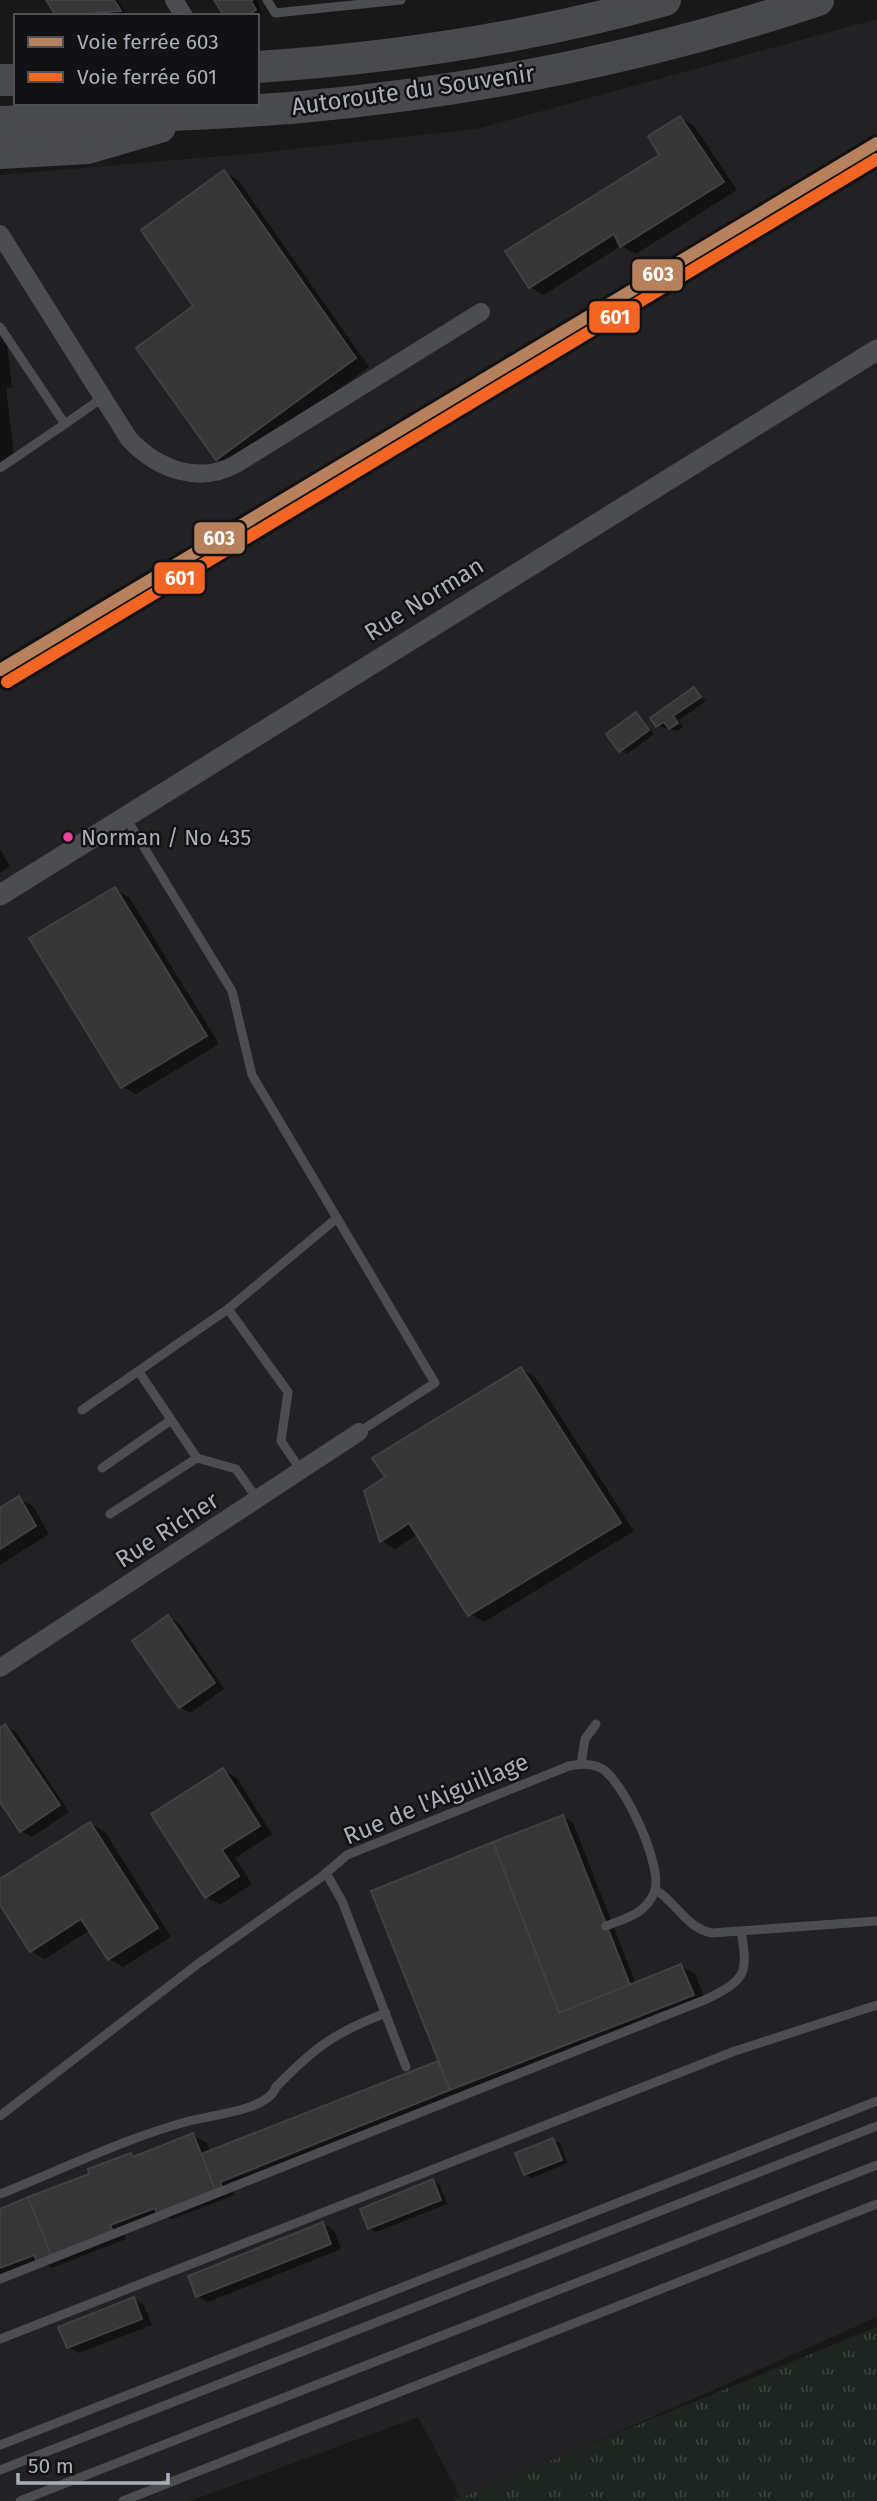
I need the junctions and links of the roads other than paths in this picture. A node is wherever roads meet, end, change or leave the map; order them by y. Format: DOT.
graph roads {
  1 [pos="267,0"];
  2 [pos="401,0"];
  3 [pos="665,0"];
  4 [pos="818,0"];
  5 [pos="259,67"];
  6 [pos="212,113"];
  7 [pos="0,122"];
  8 [pos="0,153"];
  9 [pos="0,234"];
  10 [pos="481,312"];
  11 [pos="0,327"];
  12 [pos="877,350"];
  13 [pos="102,398"];
  14 [pos="65,424"];
  15 [pos="0,468"];
  16 [pos="125,817"];
  17 [pos="0,895"];
  18 [pos="337,1219"];
  19 [pos="228,1309"];
  20 [pos="139,1372"];
  21 [pos="82,1410"];
  22 [pos="171,1420"];
  23 [pos="359,1432"];
  24 [pos="197,1458"];
  25 [pos="102,1468"];
  26 [pos="302,1472"];
  27 [pos="258,1500"];
  28 [pos="110,1514"];
  29 [pos="0,1668"];
  30 [pos="596,1724"];
  31 [pos="582,1764"];
  32 [pos="326,1873"];
  33 [pos="656,1890"];
  34 [pos="877,1920"];
  35 [pos="606,1926"];
  36 [pos="741,1931"];
  37 [pos="877,2005"];
  38 [pos="386,2013"];
  39 [pos="406,2067"];
  40 [pos="877,2101"];
  41 [pos="0,2116"];
  42 [pos="877,2126"];
  43 [pos="877,2165"];
  44 [pos="0,2194"];
  45 [pos="877,2204"];
  46 [pos="0,2279"];
  47 [pos="0,2339"];
  48 [pos="0,2445"];
  49 [pos="0,2470"];
  50 [pos="20,2501"];
  51 [pos="123,2501"];
  1 -- 2 [label="lane"];
  3 -- 5 [label="highway, Autoroute du Souvenir"];
  4 -- 6 [label="highway, Autoroute du Souvenir"];
  6 -- 7 [label="highway, Autoroute du Souvenir"];
  6 -- 8 [label="highway"];
  9 -- 13 [label="street"];
  10 -- 13 [label="street"];
  11 -- 14 [label="lane"];
  12 -- 16 [label="street, Rue Norman"];
  13 -- 14 [label="lane"];
  14 -- 15 [label="lane"];
  16 -- 17 [label="street, Rue Norman"];
  16 -- 18 [label="lane"];
  18 -- 19 [label="lane"];
  18 -- 23 [label="lane"];
  19 -- 20 [label="lane"];
  19 -- 26 [label="lane"];
  20 -- 21 [label="lane"];
  20 -- 22 [label="lane"];
  22 -- 24 [label="lane"];
  22 -- 25 [label="lane"];
  23 -- 26 [label="street, Rue Richer"];
  24 -- 27 [label="lane"];
  24 -- 28 [label="lane"];
  26 -- 27 [label="street, Rue Richer"];
  27 -- 29 [label="street, Rue Richer"];
  30 -- 31 [label="lane"];
  31 -- 32 [label="lane, Rue de l'Aiguillage"];
  31 -- 33 [label="lane"];
  32 -- 38 [label="lane"];
  32 -- 41 [label="lane, Rue de l'Aiguillage"];
  33 -- 35 [label="lane"];
  33 -- 36 [label="lane"];
  34 -- 36 [label="lane"];
  36 -- 46 [label="lane"];
  37 -- 47 [label="lane"];
  38 -- 39 [label="lane"];
  38 -- 44 [label="lane"];
  40 -- 48 [label="lane"];
  42 -- 49 [label="lane"];
  43 -- 50 [label="lane"];
  45 -- 51 [label="lane"];
}
